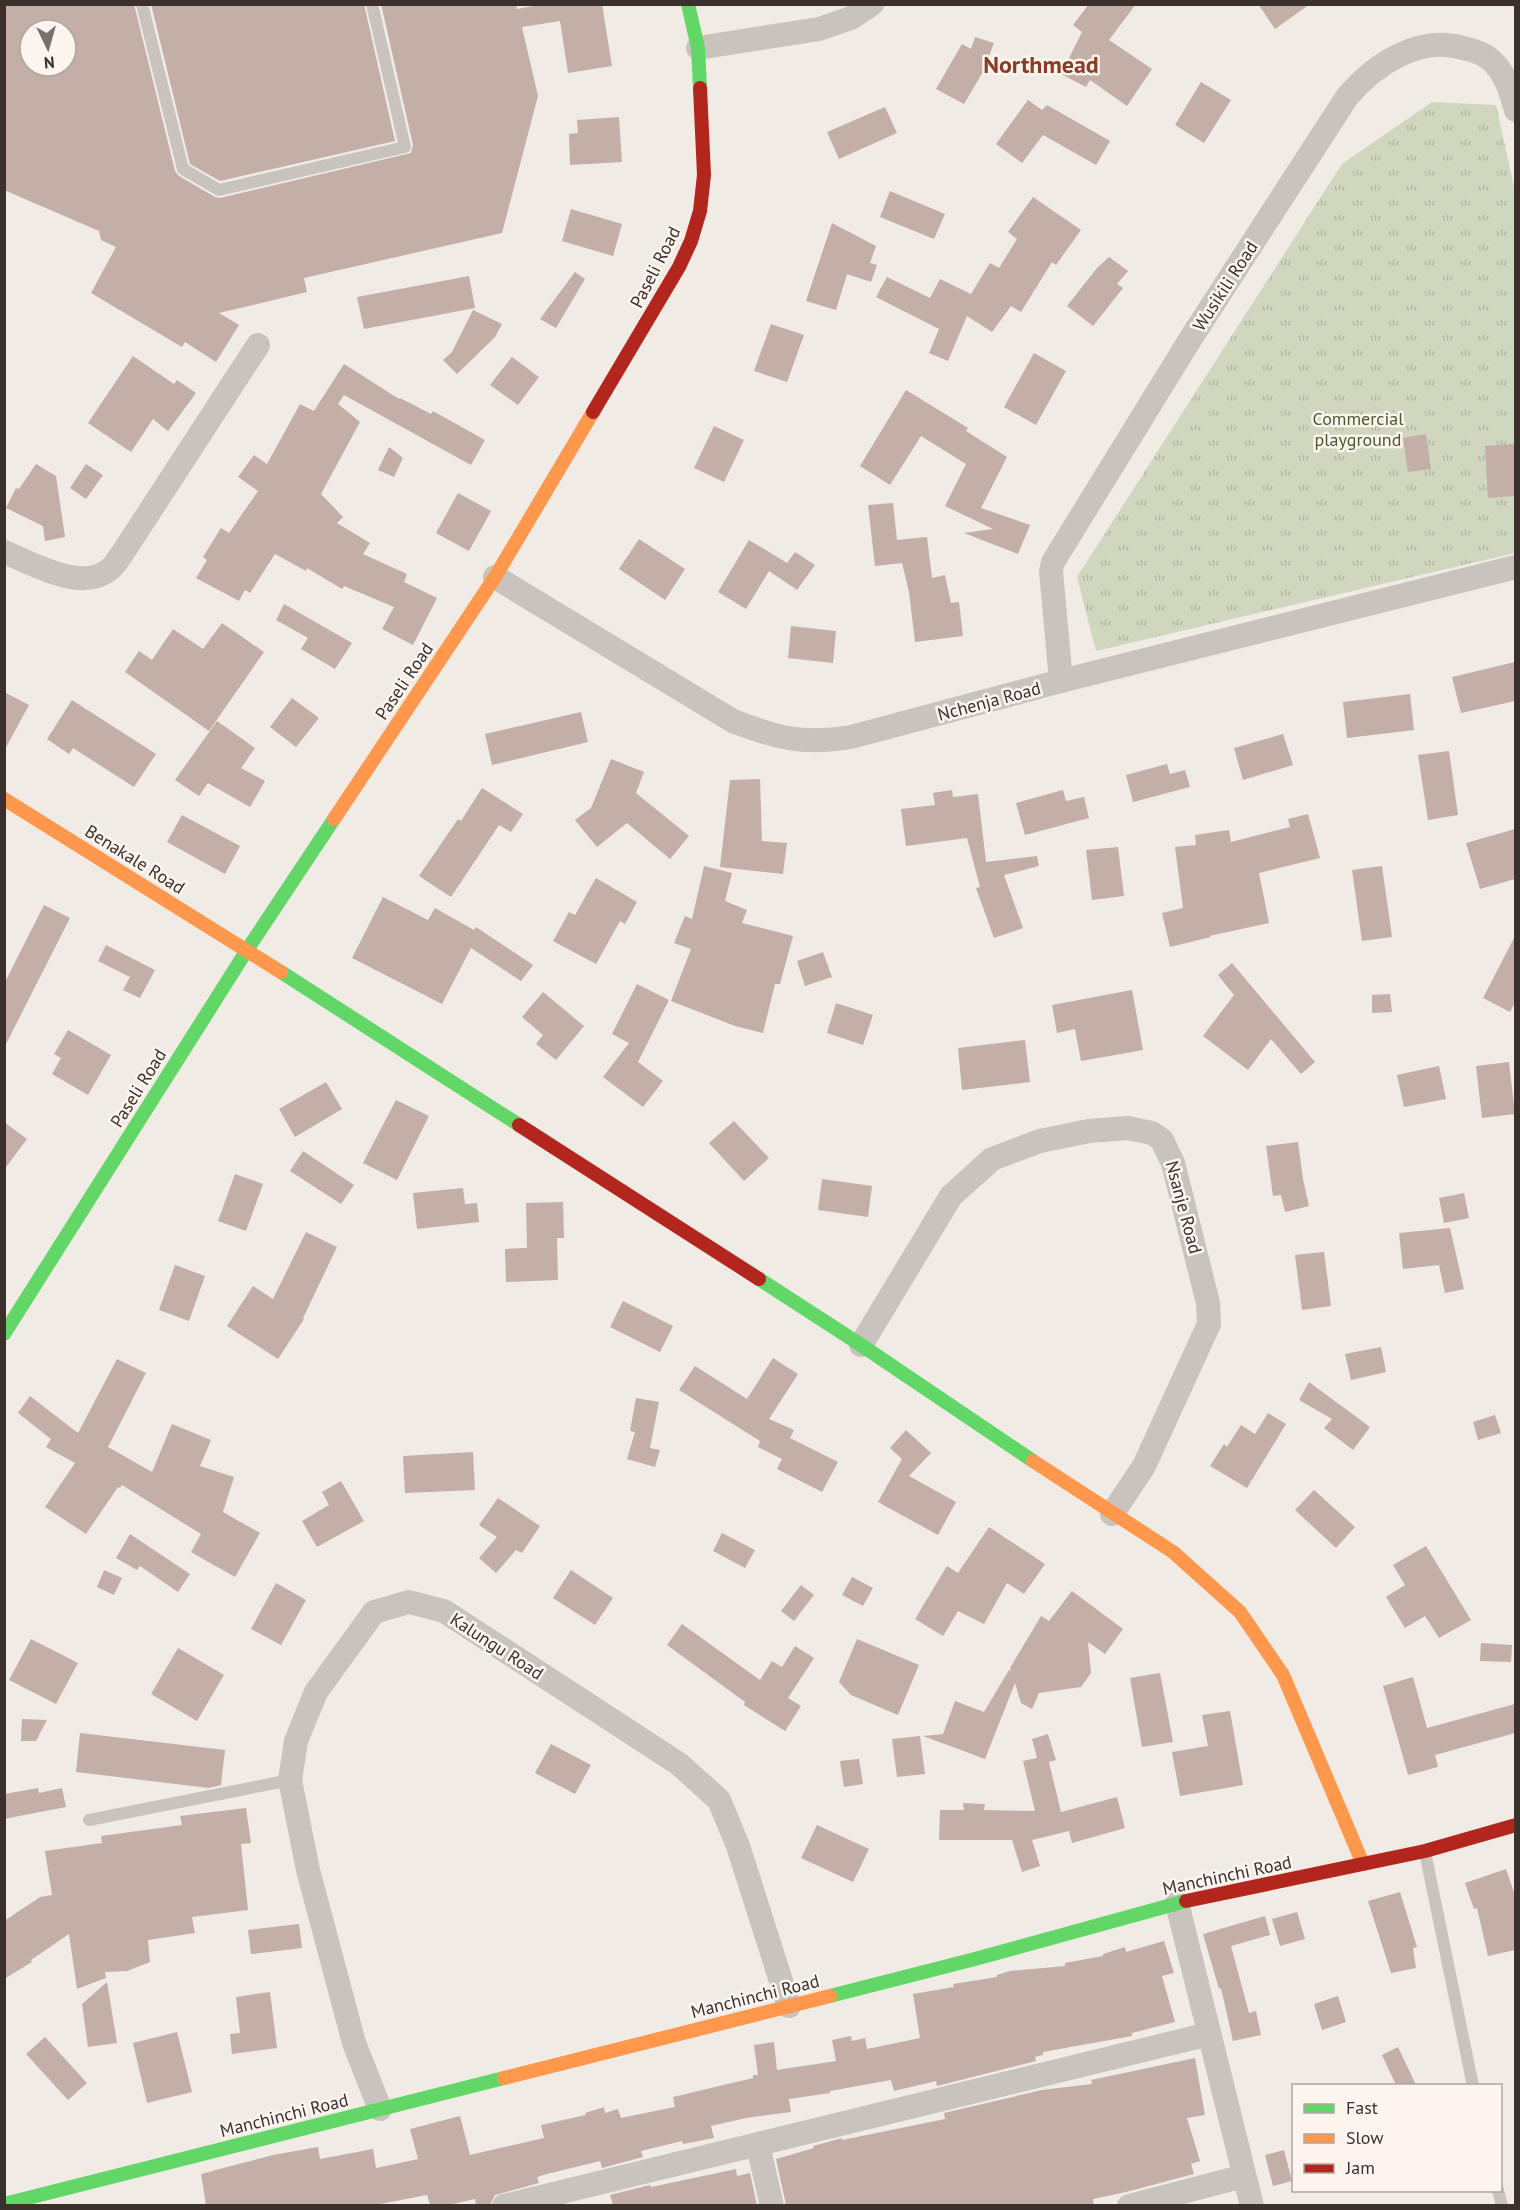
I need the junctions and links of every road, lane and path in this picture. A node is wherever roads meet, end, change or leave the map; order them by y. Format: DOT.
graph roads {
  1 [pos="142,4"];
  2 [pos="372,4"];
  3 [pos="688,4"];
  4 [pos="872,4"];
  5 [pos="698,48"];
  6 [pos="1515,110"];
  7 [pos="258,345"];
  8 [pos="4,552"];
  9 [pos="1515,567"];
  10 [pos="495,577"];
  11 [pos="1061,681"];
  12 [pos="4,799"];
  13 [pos="247,950"];
  14 [pos="4,1334"];
  15 [pos="861,1345"];
  16 [pos="1112,1514"];
  17 [pos="290,1780"];
  18 [pos="89,1820"];
  19 [pos="1515,1825"];
  20 [pos="1425,1851"];
  21 [pos="1363,1864"];
  22 [pos="1177,1903"];
  23 [pos="789,2006"];
  24 [pos="1209,2034"];
  25 [pos="1473,2084"];
  26 [pos="380,2109"];
  27 [pos="758,2145"];
  28 [pos="1244,2176"];
  29 [pos="4,2204"];
  30 [pos="504,2205"];
  31 [pos="772,2205"];
  32 [pos="1129,2205"];
  33 [pos="1252,2205"];
  1 -- 2 [label="lane"];
  3 -- 5 [label="street, Paseli Road"];
  4 -- 5 [label="street"];
  5 -- 10 [label="street, Paseli Road"];
  6 -- 11 [label="street, Wusikili Road"];
  7 -- 8 [label="street"];
  9 -- 11 [label="street, Nchenja Road"];
  10 -- 11 [label="street, Nchenja Road"];
  10 -- 13 [label="street, Paseli Road"];
  12 -- 13 [label="street, Benakale Road"];
  13 -- 14 [label="street, Paseli Road"];
  13 -- 15 [label="street, Benakale Road"];
  15 -- 16 [label="street, Benakale Road"];
  15 -- 16 [label="street, Nsanje Road"];
  16 -- 21 [label="street, Benakale Road"];
  17 -- 18 [label="lane"];
  17 -- 23 [label="street, Kalungu Road"];
  17 -- 26 [label="street, Kalungu Road"];
  19 -- 20 [label="street, Manchinchi Road"];
  20 -- 21 [label="street, Manchinchi Road"];
  20 -- 25 [label="lane"];
  21 -- 22 [label="street, Manchinchi Road"];
  22 -- 23 [label="street, Manchinchi Road"];
  22 -- 24 [label="street"];
  23 -- 26 [label="street, Manchinchi Road"];
  24 -- 27 [label="street"];
  24 -- 28 [label="street"];
  26 -- 29 [label="street, Manchinchi Road"];
  27 -- 30 [label="street"];
  27 -- 31 [label="street"];
  28 -- 32 [label="street"];
  28 -- 33 [label="street"];
}
